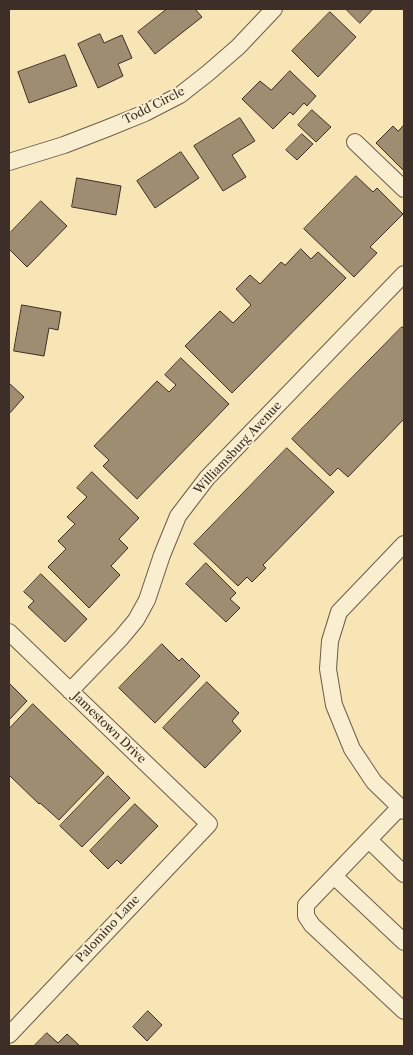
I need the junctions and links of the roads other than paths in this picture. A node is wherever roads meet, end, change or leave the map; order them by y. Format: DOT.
graph roads {
  1 [pos="267,11"];
  2 [pos="355,142"];
  3 [pos="9,162"];
  4 [pos="404,189"];
  5 [pos="404,274"];
  6 [pos="404,544"];
  7 [pos="9,632"];
  8 [pos="70,690"];
  9 [pos="402,809"];
  10 [pos="209,824"];
  11 [pos="369,840"];
  12 [pos="404,874"];
  13 [pos="334,876"];
  14 [pos="404,942"];
  15 [pos="404,1010"];
  16 [pos="9,1035"];
  1 -- 3 [label="street, Todd Circle"];
  2 -- 4 [label="street"];
  5 -- 8 [label="street, Williamsburg Avenue"];
  6 -- 9 [label="street"];
  7 -- 8 [label="street, Jamestown Drive"];
  8 -- 10 [label="street, Jamestown Drive"];
  9 -- 11 [label="street"];
  10 -- 16 [label="street, Palomino Lane"];
  11 -- 12 [label="street"];
  11 -- 13 [label="street"];
  13 -- 14 [label="street"];
  13 -- 15 [label="street"];
}
